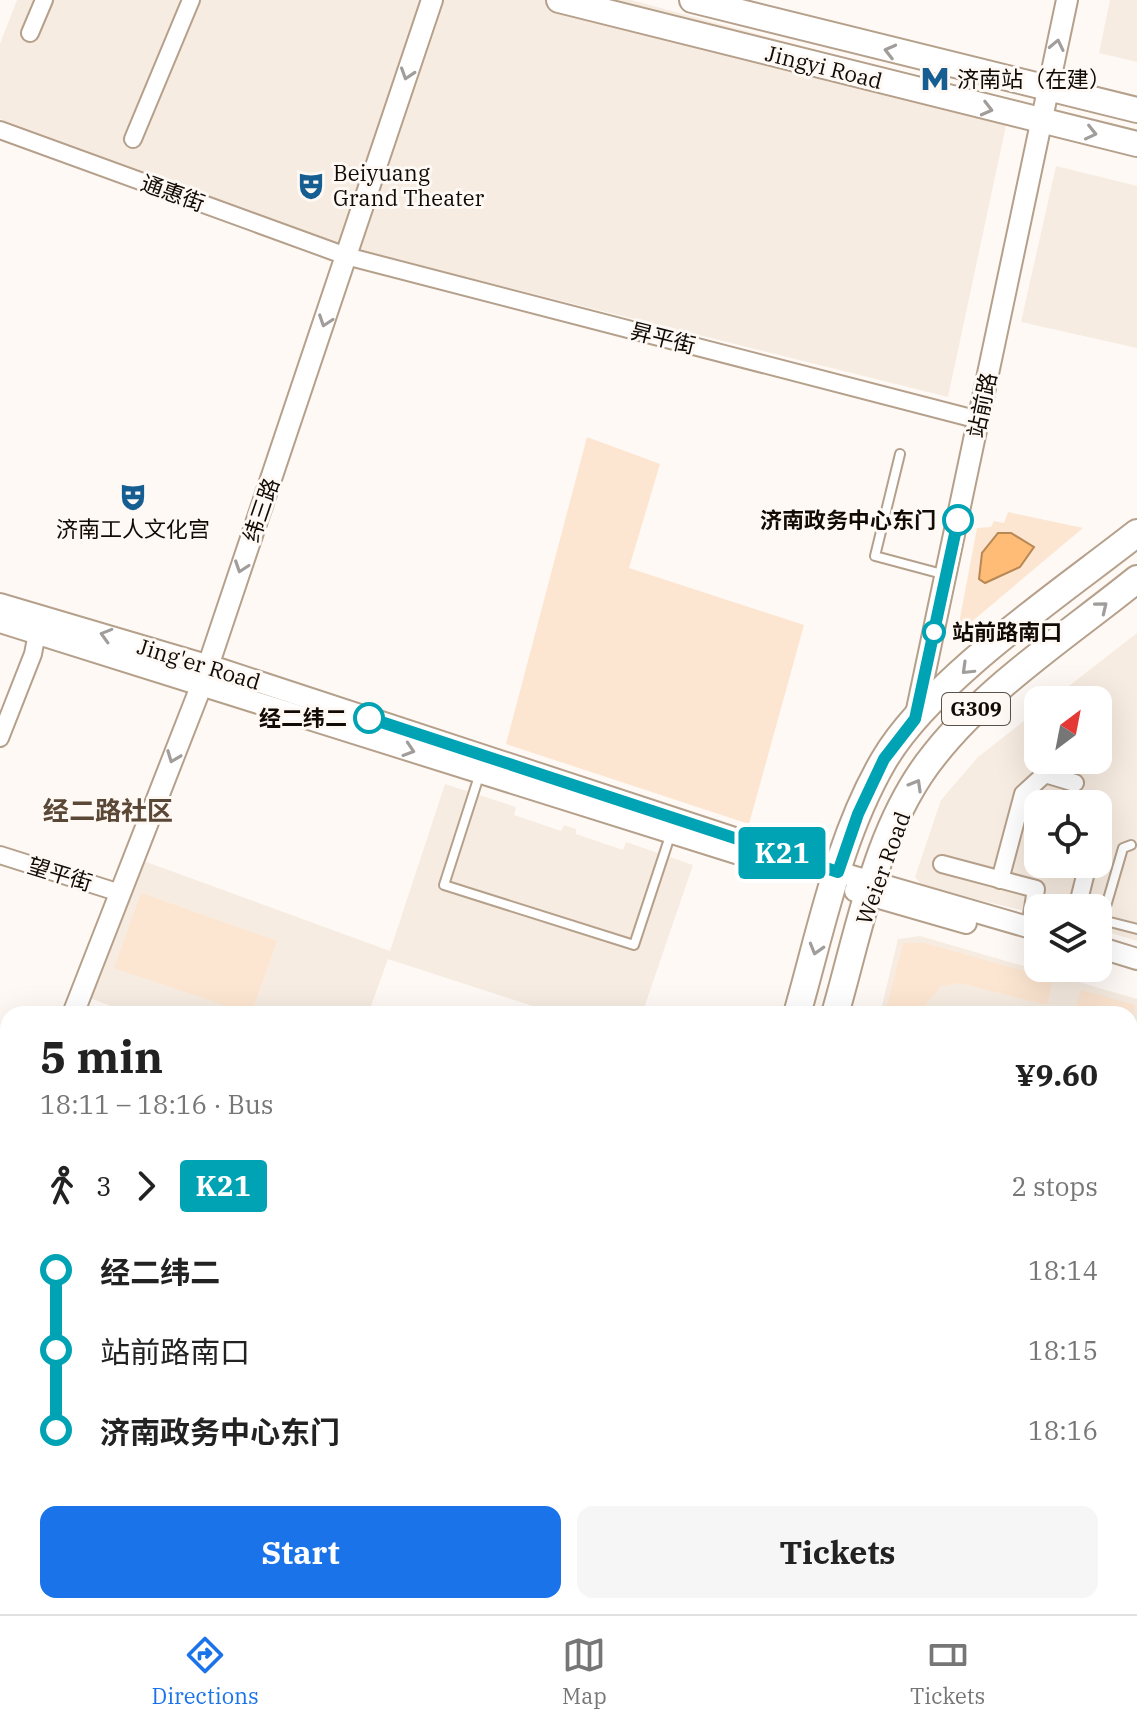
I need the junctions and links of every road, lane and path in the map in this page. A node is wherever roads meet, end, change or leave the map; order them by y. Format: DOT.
graph roads {
  1 [pos="44,0"];
  2 [pos="191,0"];
  3 [pos="432,0"];
  4 [pos="559,0"];
  5 [pos="692,0"];
  6 [pos="1067,0"];
  7 [pos="30,33"];
  8 [pos="1047,90"];
  9 [pos="1137,110"];
  10 [pos="1044,123"];
  11 [pos="0,130"];
  12 [pos="133,139"];
  13 [pos="1137,144"];
  14 [pos="346,256"];
  15 [pos="979,420"];
  16 [pos="900,454"];
  17 [pos="1137,533"];
  18 [pos="946,575"];
  19 [pos="1137,579"];
  20 [pos="0,604"];
  21 [pos="0,622"];
  22 [pos="37,633"];
  23 [pos="205,674"];
  24 [pos="915,719"];
  25 [pos="0,738"];
  26 [pos="480,772"];
  27 [pos="1075,783"];
  28 [pos="671,832"];
  29 [pos="1131,845"];
  30 [pos="0,855"];
  31 [pos="942,864"];
  32 [pos="836,878"];
  33 [pos="1000,880"];
  34 [pos="872,889"];
  35 [pos="120,893"];
  36 [pos="1036,894"];
  37 [pos="1137,929"];
  38 [pos="1024,930"];
  39 [pos="1112,951"];
  40 [pos="1137,959"];
  41 [pos="1112,964"];
  42 [pos="1137,971"];
  43 [pos="76,1006"];
  44 [pos="799,1006"];
  45 [pos="837,1006"];
  1 -- 7 [label="street"];
  2 -- 12 [label="street"];
  3 -- 14 [label="street, 纬三路, one-way"];
  4 -- 10 [label="main road, Jingyi Road, one-way"];
  8 -- 5 [label="main road, Jingyi Road, one-way"];
  8 -- 6 [label="street, 站前路, one-way"];
  8 -- 9 [label="main road, Jingyi Road"];
  8 -- 10 [label="street, 站前路"];
  10 -- 13 [label="main road, Jingyi Road, one-way"];
  10 -- 15 [label="street, 站前路"];
  11 -- 14 [label="street, 通惠街"];
  14 -- 15 [label="street, 昇平街"];
  14 -- 23 [label="street, 纬三路, one-way"];
  15 -- 18 [label="street, 站前路"];
  16 -- 18 [label="lane"];
  17 -- 24 [label="highway, Weier Road / G309, one-way"];
  18 -- 24 [label="street, 站前路"];
  34 -- 19 [label="highway, Weier Road / G309, one-way"];
  23 -- 20 [label="street, Jing'er Road, one-way"];
  21 -- 22 [label="street, Jing'er Road"];
  22 -- 23 [label="street, Jing'er Road"];
  22 -- 25 [label="street"];
  23 -- 26 [label="street, Jing'er Road, one-way"];
  23 -- 32 [label="street, Jing'er Road"];
  23 -- 35 [label="street, 纬三路, one-way"];
  24 -- 32 [label="highway, Weier Road / G309"];
  26 -- 28 [label="street, Jing'er Road"];
  26 -- 28 [label="lane"];
  27 -- 33 [label="street"];
  28 -- 32 [label="street, Jing'er Road"];
  29 -- 37 [label="lane"];
  30 -- 35 [label="street, 望平街"];
  31 -- 33 [label="street"];
  32 -- 34 [label="street, Jing'er Road"];
  32 -- 44 [label="highway, Weier Road / G309, one-way"];
  33 -- 36 [label="street"];
  34 -- 38 [label="street, Jing'er Road"];
  34 -- 45 [label="highway, Weier Road / G309"];
  35 -- 43 [label="street, 纬三路"];
  39 -- 40 [label="street"];
  41 -- 42 [label="street"];
}
